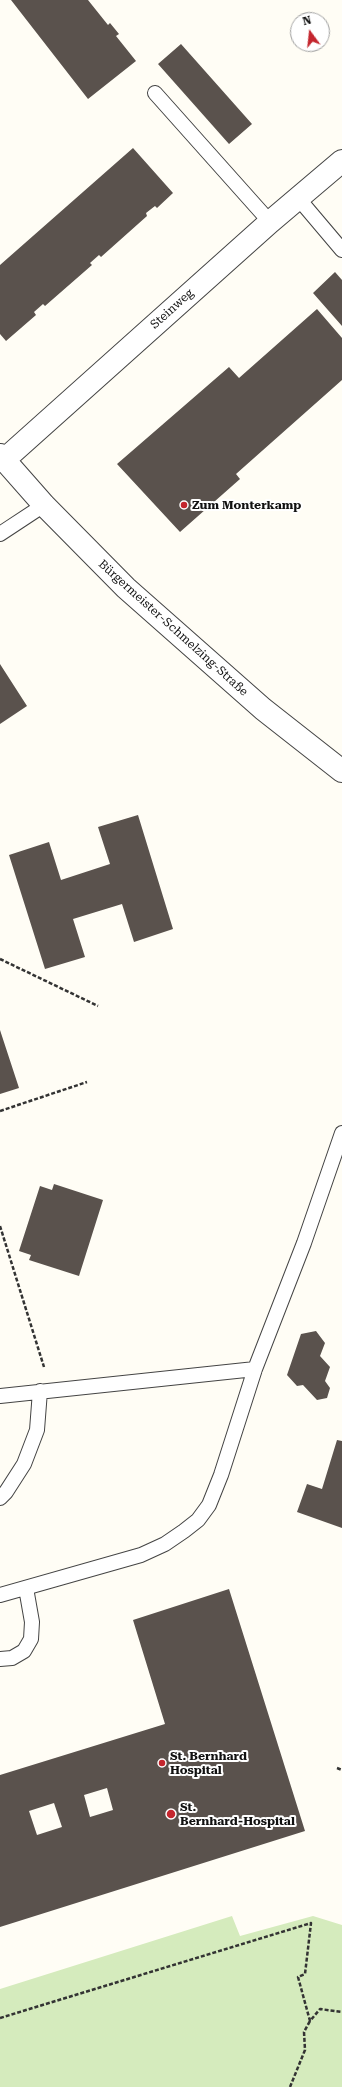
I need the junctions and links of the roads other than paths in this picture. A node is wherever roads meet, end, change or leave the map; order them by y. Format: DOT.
graph roads {
  1 [pos="154,93"];
  2 [pos="342,161"];
  3 [pos="298,198"];
  4 [pos="270,222"];
  5 [pos="342,250"];
  6 [pos="2,457"];
  7 [pos="44,505"];
  8 [pos="0,534"];
  9 [pos="342,771"];
  10 [pos="342,1133"];
  11 [pos="255,1369"];
  12 [pos="46,1390"];
  13 [pos="0,1396"];
  14 [pos="0,1498"];
  15 [pos="26,1588"];
  16 [pos="0,1595"];
  17 [pos="0,1659"];
  1 -- 4 [label="lane"];
  2 -- 3 [label="street, Steinweg"];
  3 -- 4 [label="street, Steinweg"];
  3 -- 5 [label="lane"];
  4 -- 6 [label="street, Steinweg"];
  6 -- 7 [label="street, Bürgermeister-Schmelzing-Straße"];
  7 -- 8 [label="lane"];
  7 -- 9 [label="street, Bürgermeister-Schmelzing-Straße"];
  10 -- 11 [label="lane"];
  11 -- 12 [label="lane"];
  11 -- 15 [label="lane"];
  12 -- 13 [label="lane"];
  12 -- 14 [label="lane"];
  15 -- 16 [label="lane"];
  15 -- 17 [label="lane"];
}
